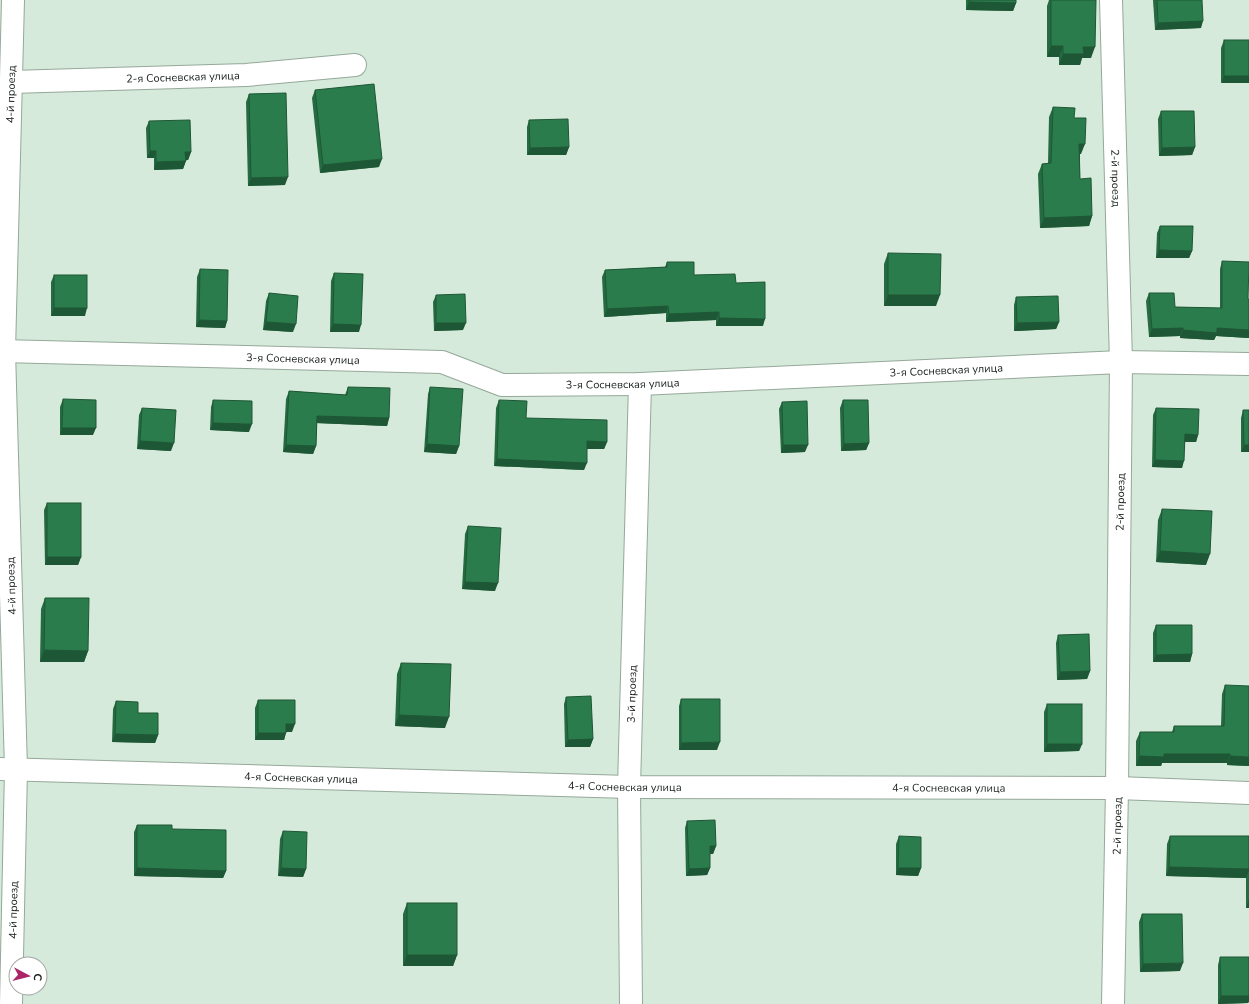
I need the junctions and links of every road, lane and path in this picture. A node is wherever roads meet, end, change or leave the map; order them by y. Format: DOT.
graph roads {
  1 [pos="13,0"];
  2 [pos="1111,0"];
  3 [pos="355,65"];
  4 [pos="11,82"];
  5 [pos="2,351"];
  6 [pos="1121,362"];
  7 [pos="1249,364"];
  8 [pos="640,384"];
  9 [pos="8,769"];
  10 [pos="629,787"];
  11 [pos="1117,788"];
  12 [pos="1249,793"];
  13 [pos="11,1004"];
  14 [pos="631,1004"];
  15 [pos="1113,1004"];
  1 -- 4 [label="street, 4-й проезд"];
  2 -- 6 [label="street, 2-й проезд"];
  3 -- 4 [label="street, 2-я Сосневская улица"];
  4 -- 5 [label="street, 4-й проезд"];
  5 -- 8 [label="street, 3-я Сосневская улица"];
  5 -- 9 [label="street, 4-й проезд"];
  6 -- 7 [label="street, 3-я Сосневская улица"];
  6 -- 8 [label="street, 3-я Сосневская улица"];
  6 -- 11 [label="street, 2-й проезд"];
  8 -- 10 [label="street, 3-й проезд"];
  9 -- 10 [label="street, 4-я Сосневская улица"];
  9 -- 13 [label="street, 4-й проезд"];
  10 -- 11 [label="street, 4-я Сосневская улица"];
  10 -- 14 [label="street, 3-й проезд"];
  11 -- 12 [label="street, 4-я Сосневская улица"];
  11 -- 15 [label="street, 2-й проезд"];
}
